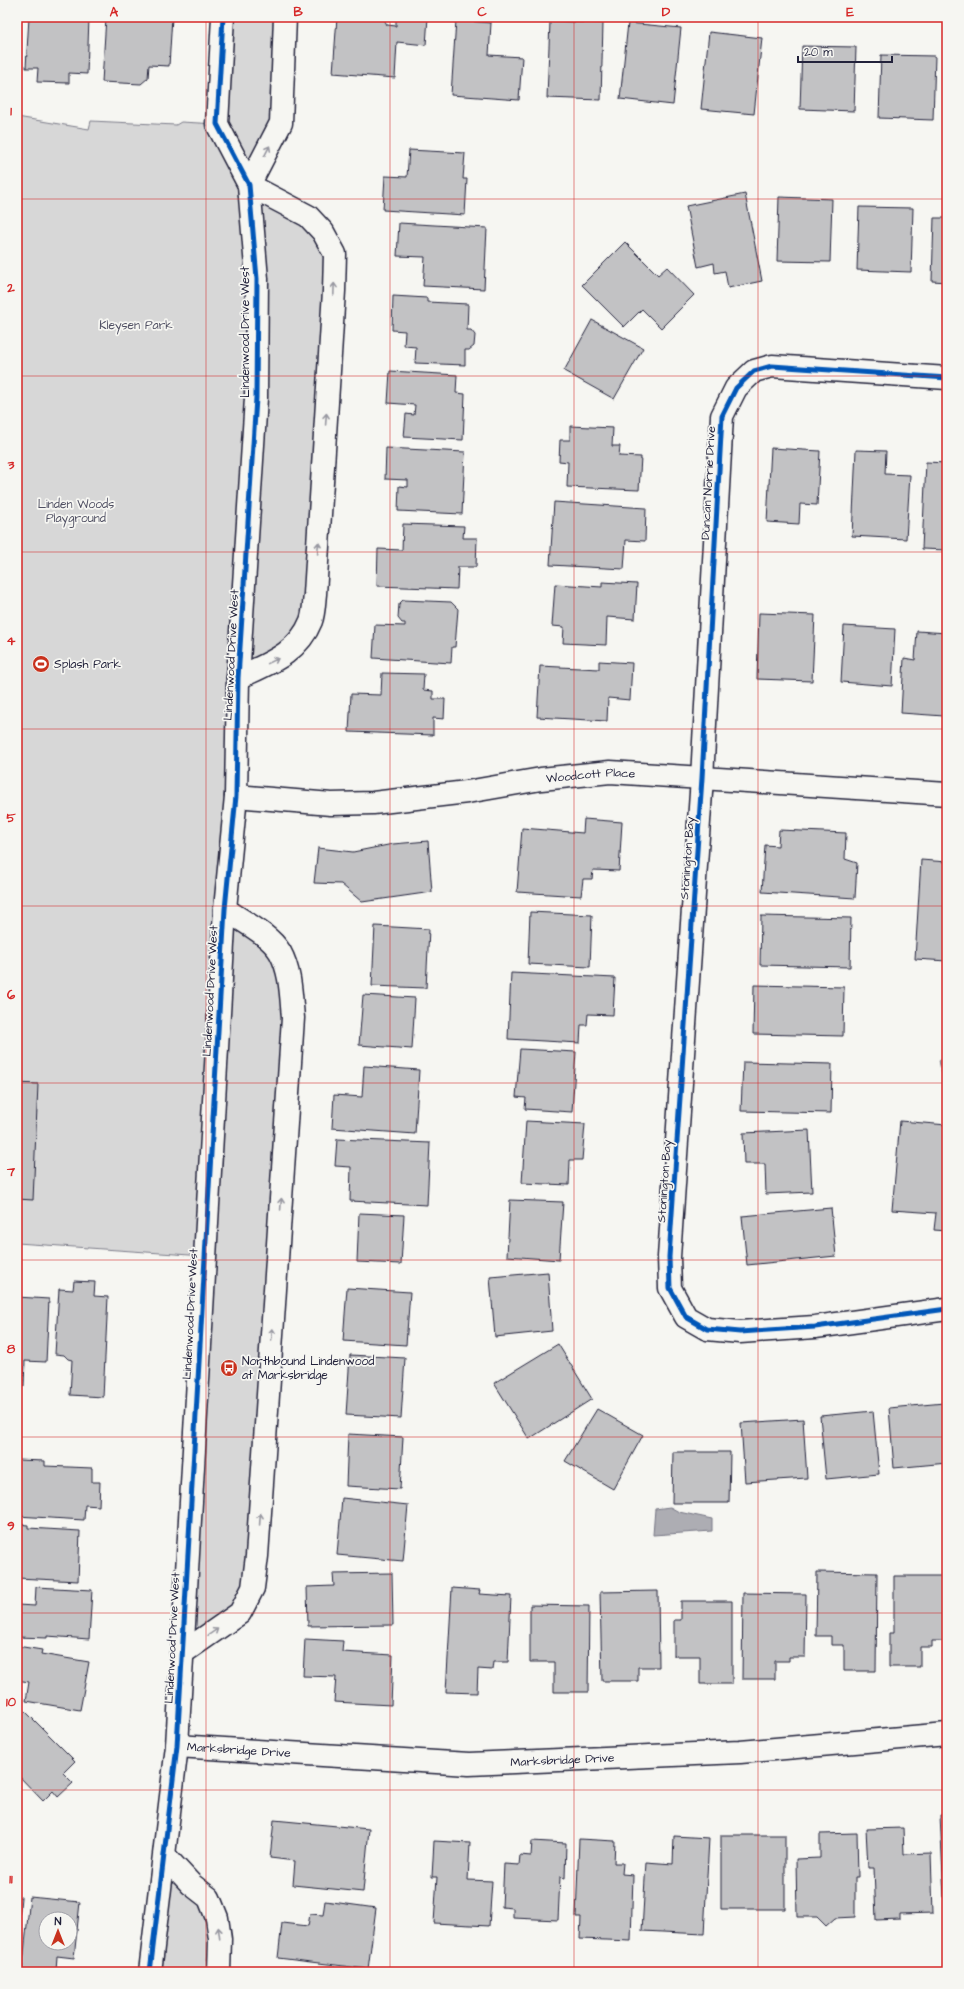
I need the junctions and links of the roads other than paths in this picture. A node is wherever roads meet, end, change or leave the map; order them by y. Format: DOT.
graph roads {
  1 [pos="223,17"];
  2 [pos="285,17"];
  3 [pos="249,185"];
  4 [pos="947,378"];
  5 [pos="238,678"];
  6 [pos="702,778"];
  7 [pos="947,794"];
  8 [pos="236,796"];
  9 [pos="225,909"];
  10 [pos="947,1309"];
  11 [pos="181,1654"];
  12 [pos="947,1734"];
  13 [pos="177,1746"];
  14 [pos="165,1856"];
  15 [pos="150,1972"];
  16 [pos="219,1972"];
  1 -- 3 [label="street, Lindenwood Drive West"];
  3 -- 2 [label="street, one-way"];
  3 -- 5 [label="street, Lindenwood Drive West"];
  5 -- 3 [label="street, Lindenwood Drive West, one-way"];
  4 -- 6 [label="street, Duncan Norrie Drive"];
  5 -- 8 [label="street, Lindenwood Drive West"];
  6 -- 7 [label="street, Woodcott Place"];
  6 -- 8 [label="street, Woodcott Place"];
  6 -- 10 [label="street, Stonington Bay"];
  8 -- 9 [label="street, Lindenwood Drive West"];
  9 -- 11 [label="street, Lindenwood Drive West"];
  11 -- 9 [label="street, Lindenwood Drive West, one-way"];
  11 -- 13 [label="street, Lindenwood Drive West"];
  12 -- 13 [label="street, Marksbridge Drive"];
  13 -- 14 [label="street, Lindenwood Drive West"];
  14 -- 15 [label="street, Lindenwood Drive West"];
  16 -- 14 [label="street, one-way"];
}
